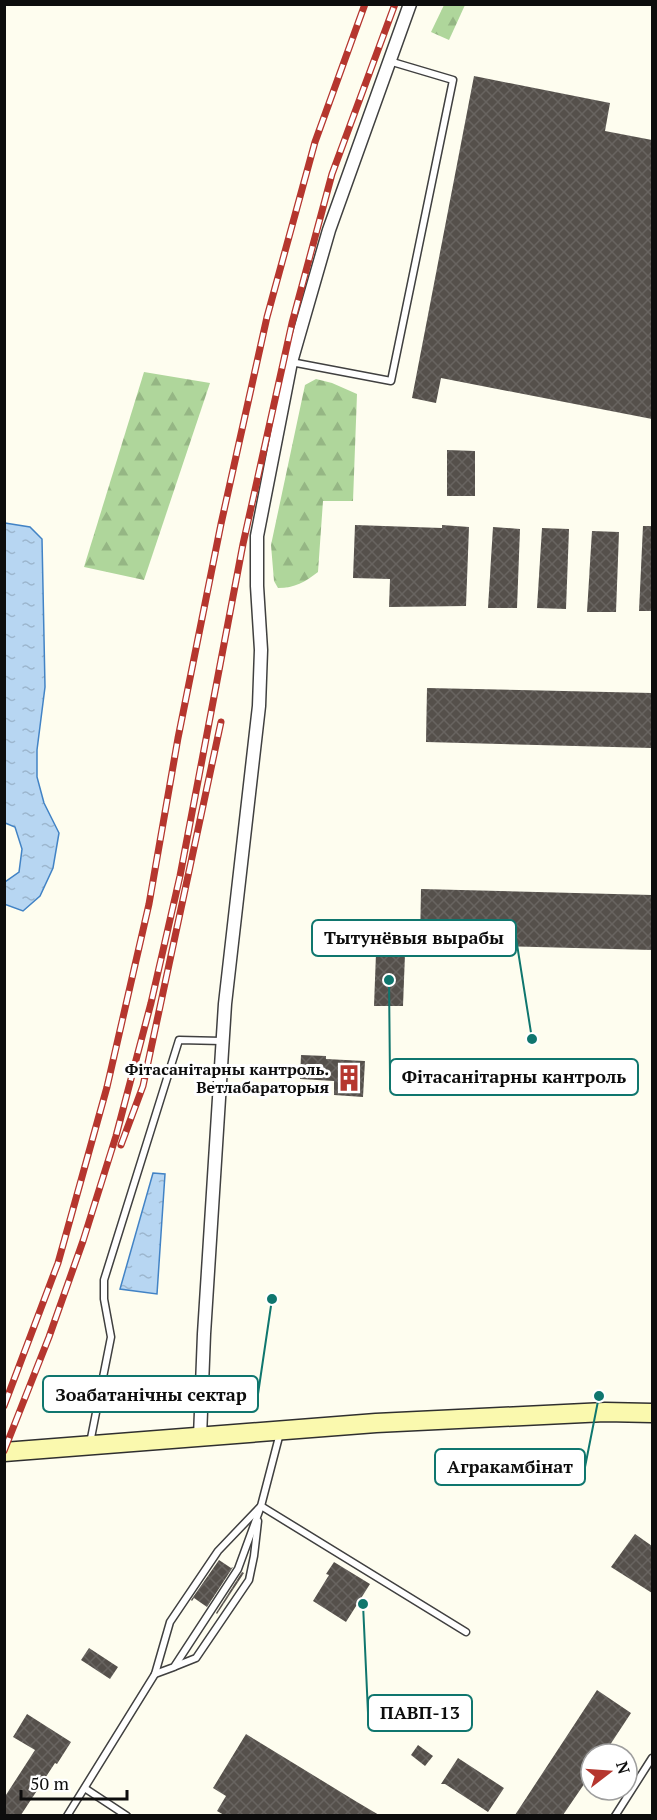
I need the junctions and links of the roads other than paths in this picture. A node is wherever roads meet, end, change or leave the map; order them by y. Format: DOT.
graph roads {
  1 [pos="410,4"];
  2 [pos="389,61"];
  3 [pos="291,362"];
  4 [pos="223,1041"];
  5 [pos="652,1413"];
  6 [pos="281,1429"];
  7 [pos="200,1437"];
  8 [pos="90,1445"];
  9 [pos="4,1452"];
  10 [pos="260,1508"];
  11 [pos="466,1632"];
  12 [pos="174,1667"];
  13 [pos="155,1674"];
  14 [pos="652,1758"];
  15 [pos="86,1789"];
  16 [pos="67,1815"];
  17 [pos="127,1815"];
  18 [pos="615,1815"];
  1 -- 2 [label="street"];
  2 -- 3 [label="street"];
  2 -- 3 [label="lane"];
  3 -- 4 [label="street"];
  4 -- 7 [label="street"];
  4 -- 8 [label="lane"];
  5 -- 6 [label="street"];
  6 -- 7 [label="street"];
  6 -- 10 [label="lane"];
  7 -- 8 [label="street"];
  8 -- 9 [label="street"];
  10 -- 11 [label="lane"];
  10 -- 12 [label="lane"];
  10 -- 12 [label="lane"];
  10 -- 13 [label="lane"];
  12 -- 13 [label="lane"];
  13 -- 15 [label="lane"];
  14 -- 18 [label="lane"];
  15 -- 16 [label="lane"];
  15 -- 17 [label="lane"];
}
